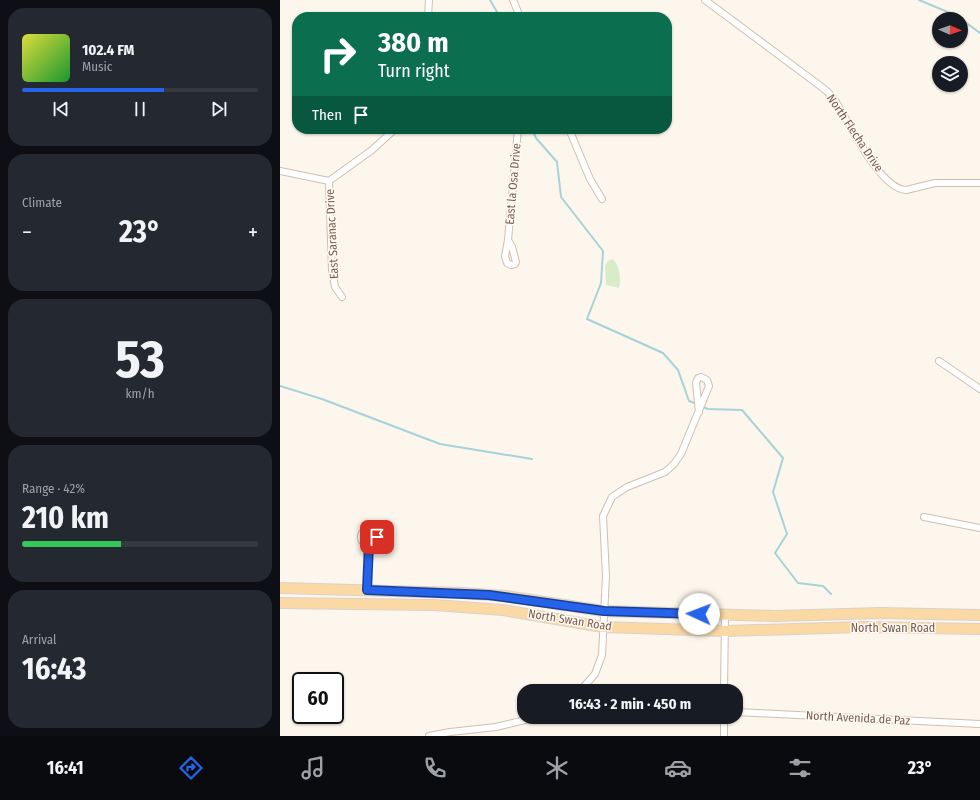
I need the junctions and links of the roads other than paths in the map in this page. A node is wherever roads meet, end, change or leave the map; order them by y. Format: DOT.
graph roads {
  1 [pos="429,0"];
  2 [pos="513,0"];
  3 [pos="705,0"];
  4 [pos="428,12"];
  5 [pos="518,12"];
  6 [pos="389,134"];
  7 [pos="518,134"];
  8 [pos="571,134"];
  9 [pos="280,171"];
  10 [pos="329,181"];
  11 [pos="980,183"];
  12 [pos="602,199"];
  13 [pos="508,240"];
  14 [pos="342,297"];
  15 [pos="939,361"];
  16 [pos="980,389"];
  17 [pos="699,412"];
  18 [pos="924,517"];
  19 [pos="980,528"];
  20 [pos="369,544"];
  21 [pos="280,588"];
  22 [pos="367,590"];
  23 [pos="280,603"];
  24 [pos="604,611"];
  25 [pos="725,615"];
  26 [pos="980,615"];
  27 [pos="603,627"];
  28 [pos="980,629"];
  29 [pos="725,630"];
  30 [pos="586,684"];
  31 [pos="724,684"];
  32 [pos="743,712"];
  33 [pos="517,722"];
  34 [pos="724,724"];
  35 [pos="980,724"];
  36 [pos="428,736"];
  37 [pos="724,736"];
  1 -- 4 [label="street"];
  2 -- 5 [label="street"];
  3 -- 11 [label="street, North Flecha Drive"];
  6 -- 10 [label="street, East Saranac Drive"];
  7 -- 13 [label="street, East la Osa Drive"];
  8 -- 12 [label="street"];
  9 -- 10 [label="street"];
  10 -- 14 [label="street, East Saranac Drive"];
  15 -- 16 [label="street"];
  17 -- 17 [label="street"];
  17 -- 24 [label="street"];
  18 -- 19 [label="street"];
  20 -- 22 [label="street"];
  21 -- 22 [label="main road, North Swan Road"];
  22 -- 24 [label="main road, North Swan Road"];
  23 -- 27 [label="main road, North Swan Road"];
  24 -- 25 [label="main road, North Swan Road"];
  24 -- 27 [label="street"];
  25 -- 26 [label="main road, North Swan Road"];
  25 -- 29 [label="street"];
  27 -- 29 [label="main road, North Swan Road"];
  27 -- 30 [label="street"];
  28 -- 29 [label="main road, North Swan Road"];
  29 -- 31 [label="street"];
  32 -- 35 [label="street, North Avenida de Paz"];
  33 -- 36 [label="street"];
  34 -- 37 [label="street"];
}
